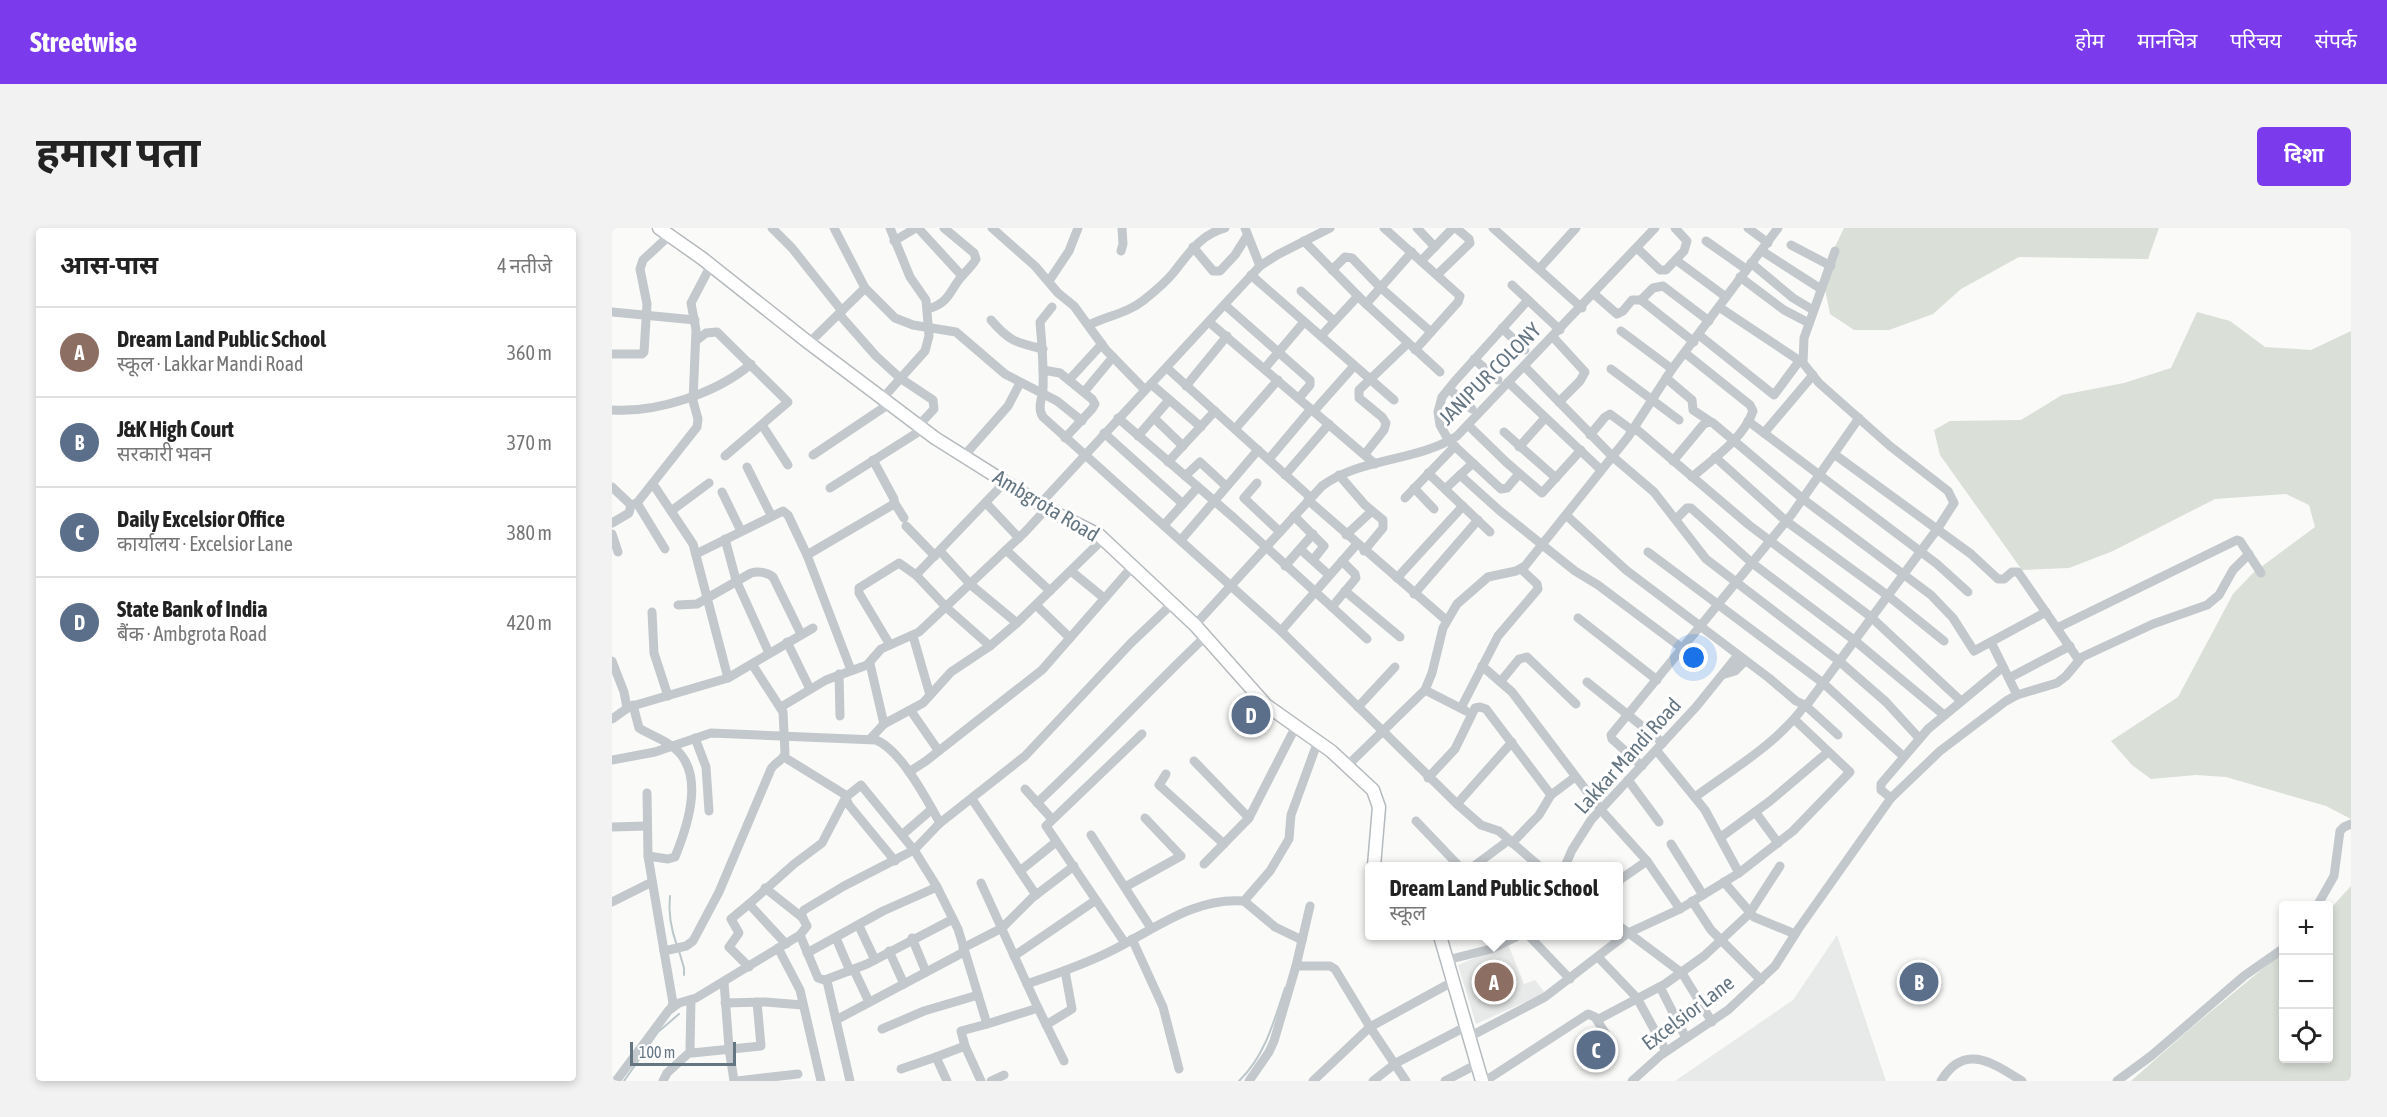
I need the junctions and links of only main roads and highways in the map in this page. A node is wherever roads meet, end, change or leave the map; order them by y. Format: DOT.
graph roads {
  1 [pos="665,231"];
  2 [pos="1374,862"];
  3 [pos="1441,940"];
  4 [pos="1483,1081"];
  1 -- 2 [label="main road, Ambgrota Road"];
  3 -- 4 [label="main road"];
}
